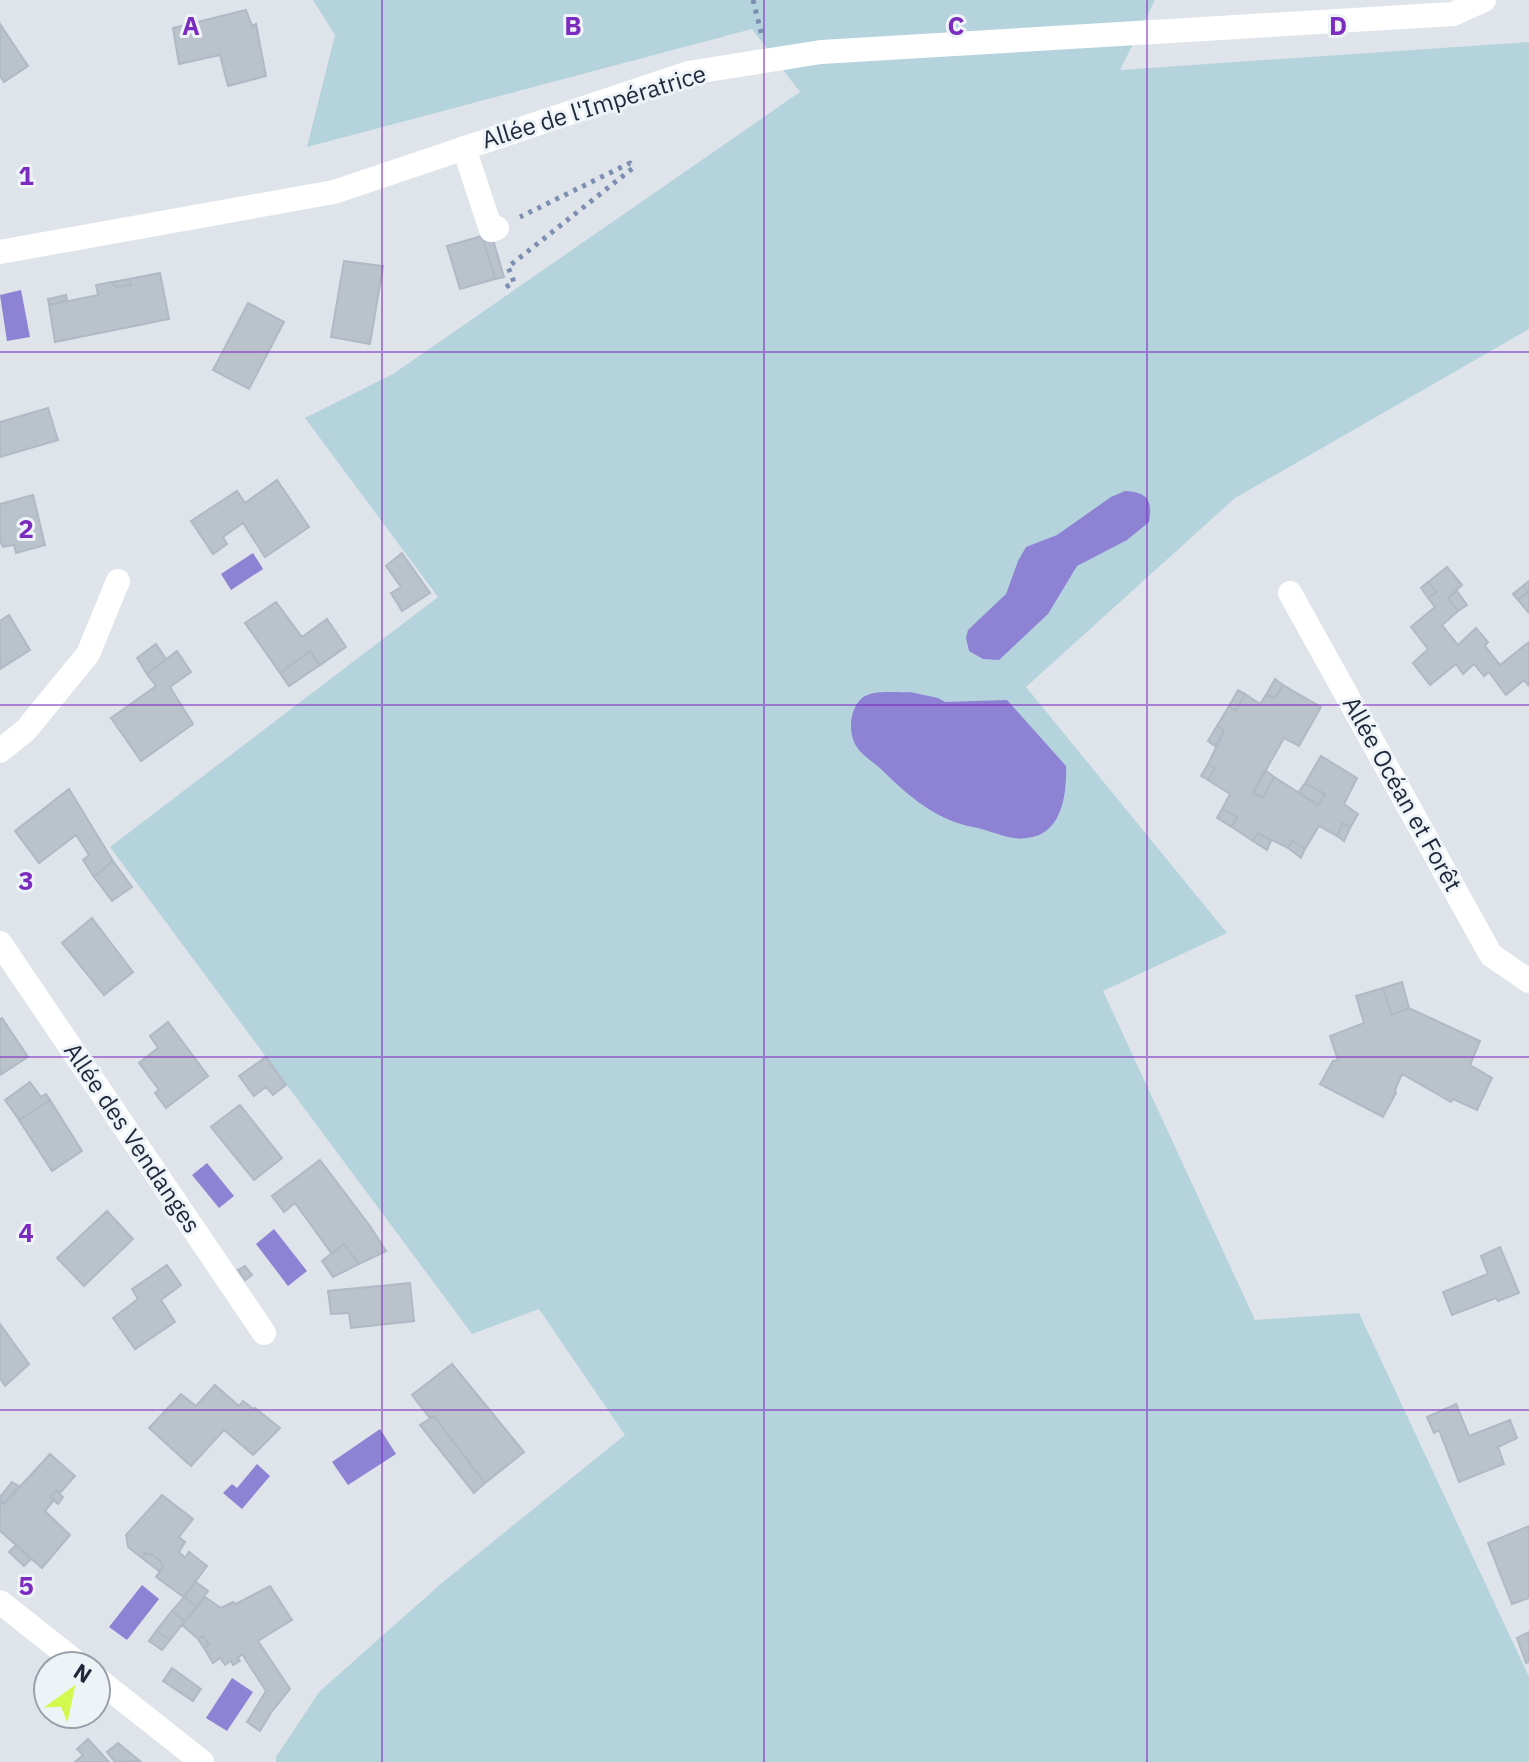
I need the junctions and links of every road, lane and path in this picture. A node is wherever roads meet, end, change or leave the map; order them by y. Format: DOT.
graph roads {
  1 [pos="1484,0"];
  2 [pos="464,148"];
  3 [pos="497,228"];
  4 [pos="0,252"];
  5 [pos="505,260"];
  6 [pos="508,267"];
  7 [pos="506,287"];
  8 [pos="118,581"];
  9 [pos="1290,593"];
  10 [pos="0,751"];
  11 [pos="0,943"];
  12 [pos="1529,981"];
  13 [pos="264,1333"];
  14 [pos="0,1602"];
  15 [pos="61,1650"];
  16 [pos="112,1691"];
  17 [pos="202,1762"];
  1 -- 2 [label="street, Allée de l'Impératrice"];
  2 -- 3 [label="street"];
  2 -- 4 [label="street, Allée de l'Impératrice"];
  3 -- 6 [label="path"];
  5 -- 6 [label="path"];
  6 -- 7 [label="path"];
  8 -- 10 [label="street"];
  9 -- 12 [label="street, Allée Océan et Forêt"];
  11 -- 13 [label="street, Allée des Vendanges"];
  14 -- 15 [label="street"];
  16 -- 17 [label="street"];
}
